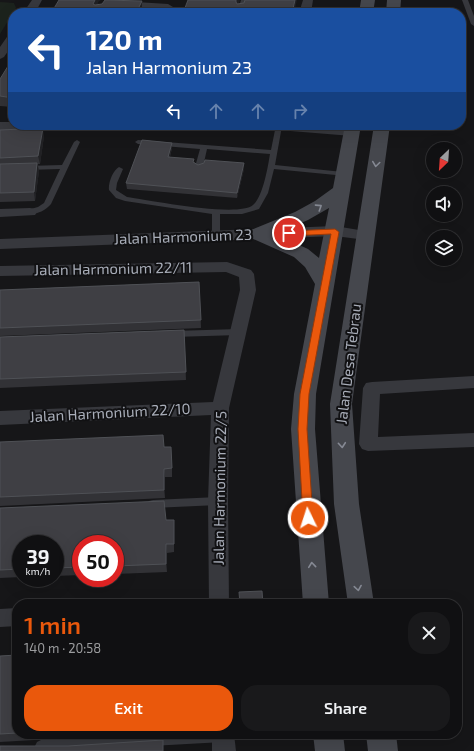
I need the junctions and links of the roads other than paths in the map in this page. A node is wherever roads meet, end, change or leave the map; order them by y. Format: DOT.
graph roads {
  1 [pos="465,0"];
  2 [pos="112,4"];
  3 [pos="168,7"];
  4 [pos="474,24"];
  5 [pos="8,43"];
  6 [pos="0,55"];
  7 [pos="275,130"];
  8 [pos="353,130"];
  9 [pos="381,130"];
  10 [pos="77,142"];
  11 [pos="138,142"];
  12 [pos="204,147"];
  13 [pos="273,152"];
  14 [pos="64,167"];
  15 [pos="199,167"];
  16 [pos="271,167"];
  17 [pos="21,168"];
  18 [pos="118,169"];
  19 [pos="342,182"];
  20 [pos="190,200"];
  21 [pos="188,208"];
  22 [pos="30,212"];
  23 [pos="216,212"];
  24 [pos="0,213"];
  25 [pos="335,232"];
  26 [pos="258,234"];
  27 [pos="216,235"];
  28 [pos="366,235"];
  29 [pos="0,244"];
  30 [pos="227,267"];
  31 [pos="0,272"];
  32 [pos="324,283"];
  33 [pos="239,332"];
  34 [pos="167,334"];
  35 [pos="474,382"];
  36 [pos="220,408"];
  37 [pos="0,418"];
  38 [pos="474,440"];
  39 [pos="218,501"];
  40 [pos="140,505"];
  41 [pos="219,599"];
  42 [pos="316,599"];
  43 [pos="360,599"];
  44 [pos="12,617"];
  45 [pos="0,618"];
  46 [pos="329,739"];
  47 [pos="382,739"];
  48 [pos="224,740"];
  49 [pos="32,747"];
  50 [pos="330,751"];
  51 [pos="383,751"];
  1 -- 4 [label="lane"];
  2 -- 3 [label="street"];
  5 -- 6 [label="street"];
  7 -- 13 [label="lane"];
  8 -- 19 [label="main road"];
  9 -- 28 [label="main road, Jalan Desa Tebrau, one-way"];
  10 -- 14 [label="lane"];
  11 -- 12 [label="lane"];
  12 -- 13 [label="lane"];
  12 -- 15 [label="lane"];
  13 -- 16 [label="lane"];
  14 -- 17 [label="lane"];
  14 -- 22 [label="lane"];
  16 -- 19 [label="lane"];
  16 -- 23 [label="lane"];
  18 -- 21 [label="lane"];
  19 -- 25 [label="main road"];
  26 -- 19 [label="main road, one-way"];
  20 -- 21 [label="lane"];
  21 -- 23 [label="lane"];
  22 -- 24 [label="street"];
  23 -- 27 [label="lane"];
  25 -- 26 [label="street, Jalan Harmonium 23"];
  25 -- 28 [label="street, Jalan Harmonium 23"];
  25 -- 32 [label="main road"];
  26 -- 27 [label="street, Jalan Harmonium 23"];
  26 -- 32 [label="main road"];
  27 -- 29 [label="street, Jalan Harmonium 23"];
  28 -- 43 [label="main road, Jalan Desa Tebrau, one-way"];
  30 -- 31 [label="street, Jalan Harmonium 22/11"];
  30 -- 33 [label="street, Jalan Harmonium 22/5"];
  42 -- 32 [label="main road, one-way"];
  33 -- 34 [label="lane"];
  33 -- 36 [label="street, Jalan Harmonium 22/5"];
  35 -- 38 [label="street"];
  36 -- 37 [label="street, Jalan Harmonium 22/10"];
  36 -- 39 [label="street, Jalan Harmonium 22/5"];
  39 -- 40 [label="lane"];
  39 -- 41 [label="street, Jalan Harmonium 22/5"];
  44 -- 45 [label="street"];
  46 -- 50 [label="main road"];
  47 -- 51 [label="main road"];
  48 -- 49 [label="lane"];
}
